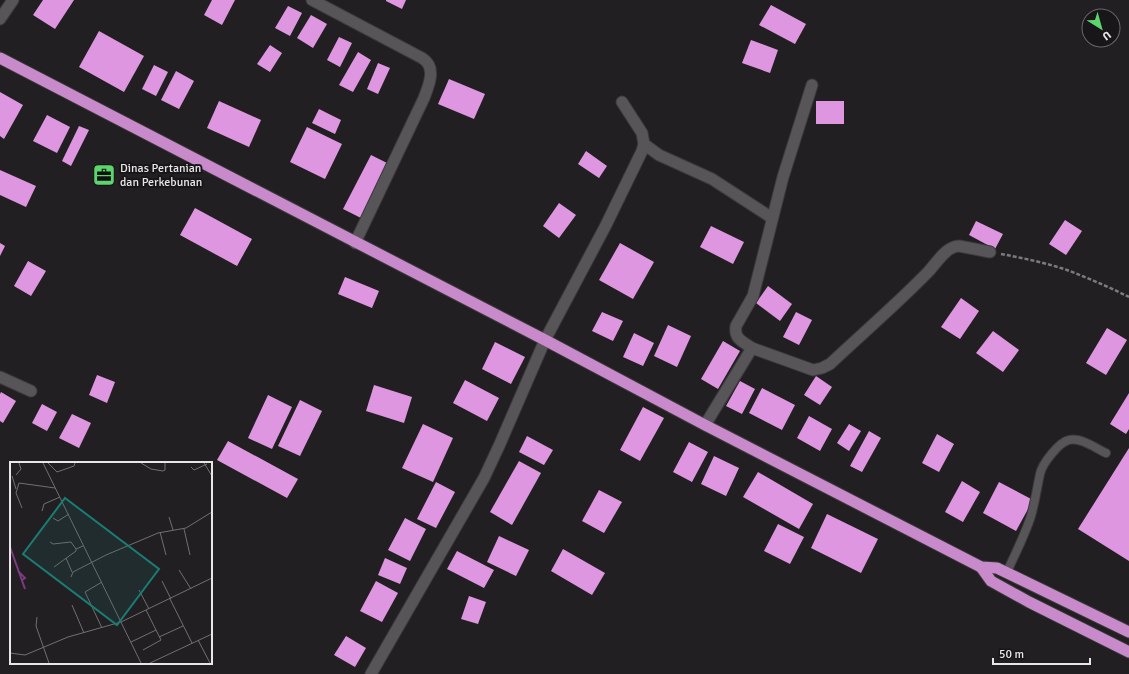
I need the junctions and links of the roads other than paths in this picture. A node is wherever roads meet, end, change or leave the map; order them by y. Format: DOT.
graph roads {
  1 [pos="13,0"];
  2 [pos="312,0"];
  3 [pos="0,19"];
  4 [pos="0,58"];
  5 [pos="812,85"];
  6 [pos="622,102"];
  7 [pos="644,144"];
  8 [pos="772,218"];
  9 [pos="355,243"];
  10 [pos="990,252"];
  11 [pos="544,340"];
  12 [pos="752,348"];
  13 [pos="0,377"];
  14 [pos="31,391"];
  15 [pos="706,425"];
  16 [pos="1106,453"];
  17 [pos="981,567"];
  18 [pos="1006,572"];
  19 [pos="1129,632"];
  20 [pos="1129,652"];
  21 [pos="371,674"];
  1 -- 3 [label="street"];
  2 -- 9 [label="street"];
  4 -- 9 [label="highway"];
  5 -- 8 [label="street"];
  6 -- 7 [label="street"];
  7 -- 8 [label="street"];
  7 -- 11 [label="street"];
  8 -- 12 [label="street"];
  9 -- 11 [label="highway"];
  10 -- 12 [label="street"];
  11 -- 15 [label="highway"];
  11 -- 21 [label="street"];
  12 -- 15 [label="street"];
  13 -- 14 [label="street"];
  15 -- 17 [label="highway"];
  16 -- 18 [label="lane"];
  17 -- 18 [label="highway"];
  17 -- 20 [label="highway"];
  18 -- 19 [label="highway"];
}
